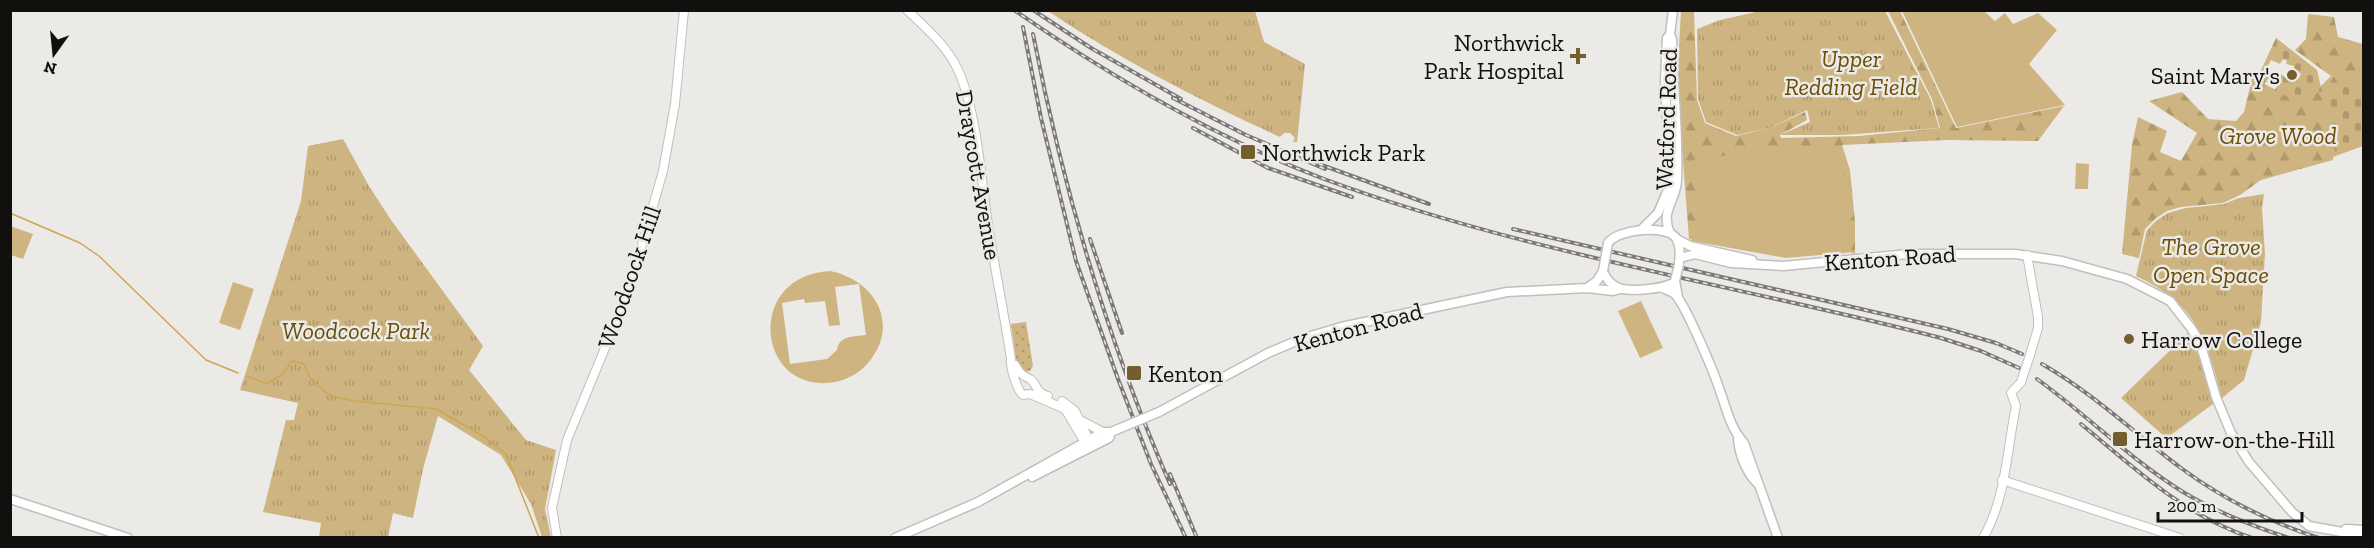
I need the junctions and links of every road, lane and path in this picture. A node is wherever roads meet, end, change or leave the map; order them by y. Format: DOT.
graph roads {
  1 [pos="684,10"];
  2 [pos="907,10"];
  3 [pos="1673,10"];
  4 [pos="1670,35"];
  5 [pos="1641,230"];
  6 [pos="1673,236"];
  7 [pos="2026,255"];
  8 [pos="1679,261"];
  9 [pos="1754,264"];
  10 [pos="1603,271"];
  11 [pos="1675,281"];
  12 [pos="1587,288"];
  13 [pos="1620,288"];
  14 [pos="1662,288"];
  15 [pos="1678,299"];
  16 [pos="1021,380"];
  17 [pos="1032,391"];
  18 [pos="1080,420"];
  19 [pos="1107,432"];
  20 [pos="1088,444"];
  21 [pos="2002,480"];
  22 [pos="10,499"];
  23 [pos="2364,530"];
  24 [pos="2353,532"];
  25 [pos="2364,536"];
  26 [pos="128,537"];
  27 [pos="557,537"];
  28 [pos="895,537"];
  29 [pos="1778,537"];
  30 [pos="1983,537"];
  31 [pos="2180,537"];
  1 -- 27 [label="street, Woodcock Hill"];
  2 -- 16 [label="street, Draycott Avenue"];
  3 -- 4 [label="main road, Watford Road"];
  4 -- 5 [label="main road, Watford Road"];
  4 -- 6 [label="main road, Watford Road"];
  5 -- 6 [label="main road"];
  5 -- 10 [label="main road, bridge"];
  6 -- 8 [label="main road"];
  6 -- 9 [label="main road, Kenton Road"];
  7 -- 9 [label="main road, Kenton Road"];
  7 -- 21 [label="street, bridge"];
  7 -- 24 [label="main road, Kenton Road"];
  8 -- 9 [label="main road, Kenton Road"];
  8 -- 11 [label="main road, bridge"];
  10 -- 12 [label="main road"];
  10 -- 13 [label="main road"];
  11 -- 14 [label="main road"];
  11 -- 15 [label="main road"];
  12 -- 13 [label="main road, Kenton Road"];
  12 -- 19 [label="main road, Kenton Road, bridge"];
  13 -- 14 [label="main road"];
  14 -- 15 [label="main road"];
  15 -- 29 [label="main road"];
  16 -- 17 [label="street, Draycott Avenue"];
  16 -- 17 [label="street, Draycott Avenue"];
  17 -- 18 [label="street"];
  17 -- 20 [label="street"];
  18 -- 19 [label="street"];
  18 -- 20 [label="street"];
  19 -- 20 [label="main road, Kenton Road"];
  20 -- 28 [label="main road, Kenton Road"];
  21 -- 30 [label="street"];
  21 -- 31 [label="street"];
  22 -- 26 [label="main road"];
  23 -- 24 [label="main road"];
  24 -- 25 [label="main road"];
}
